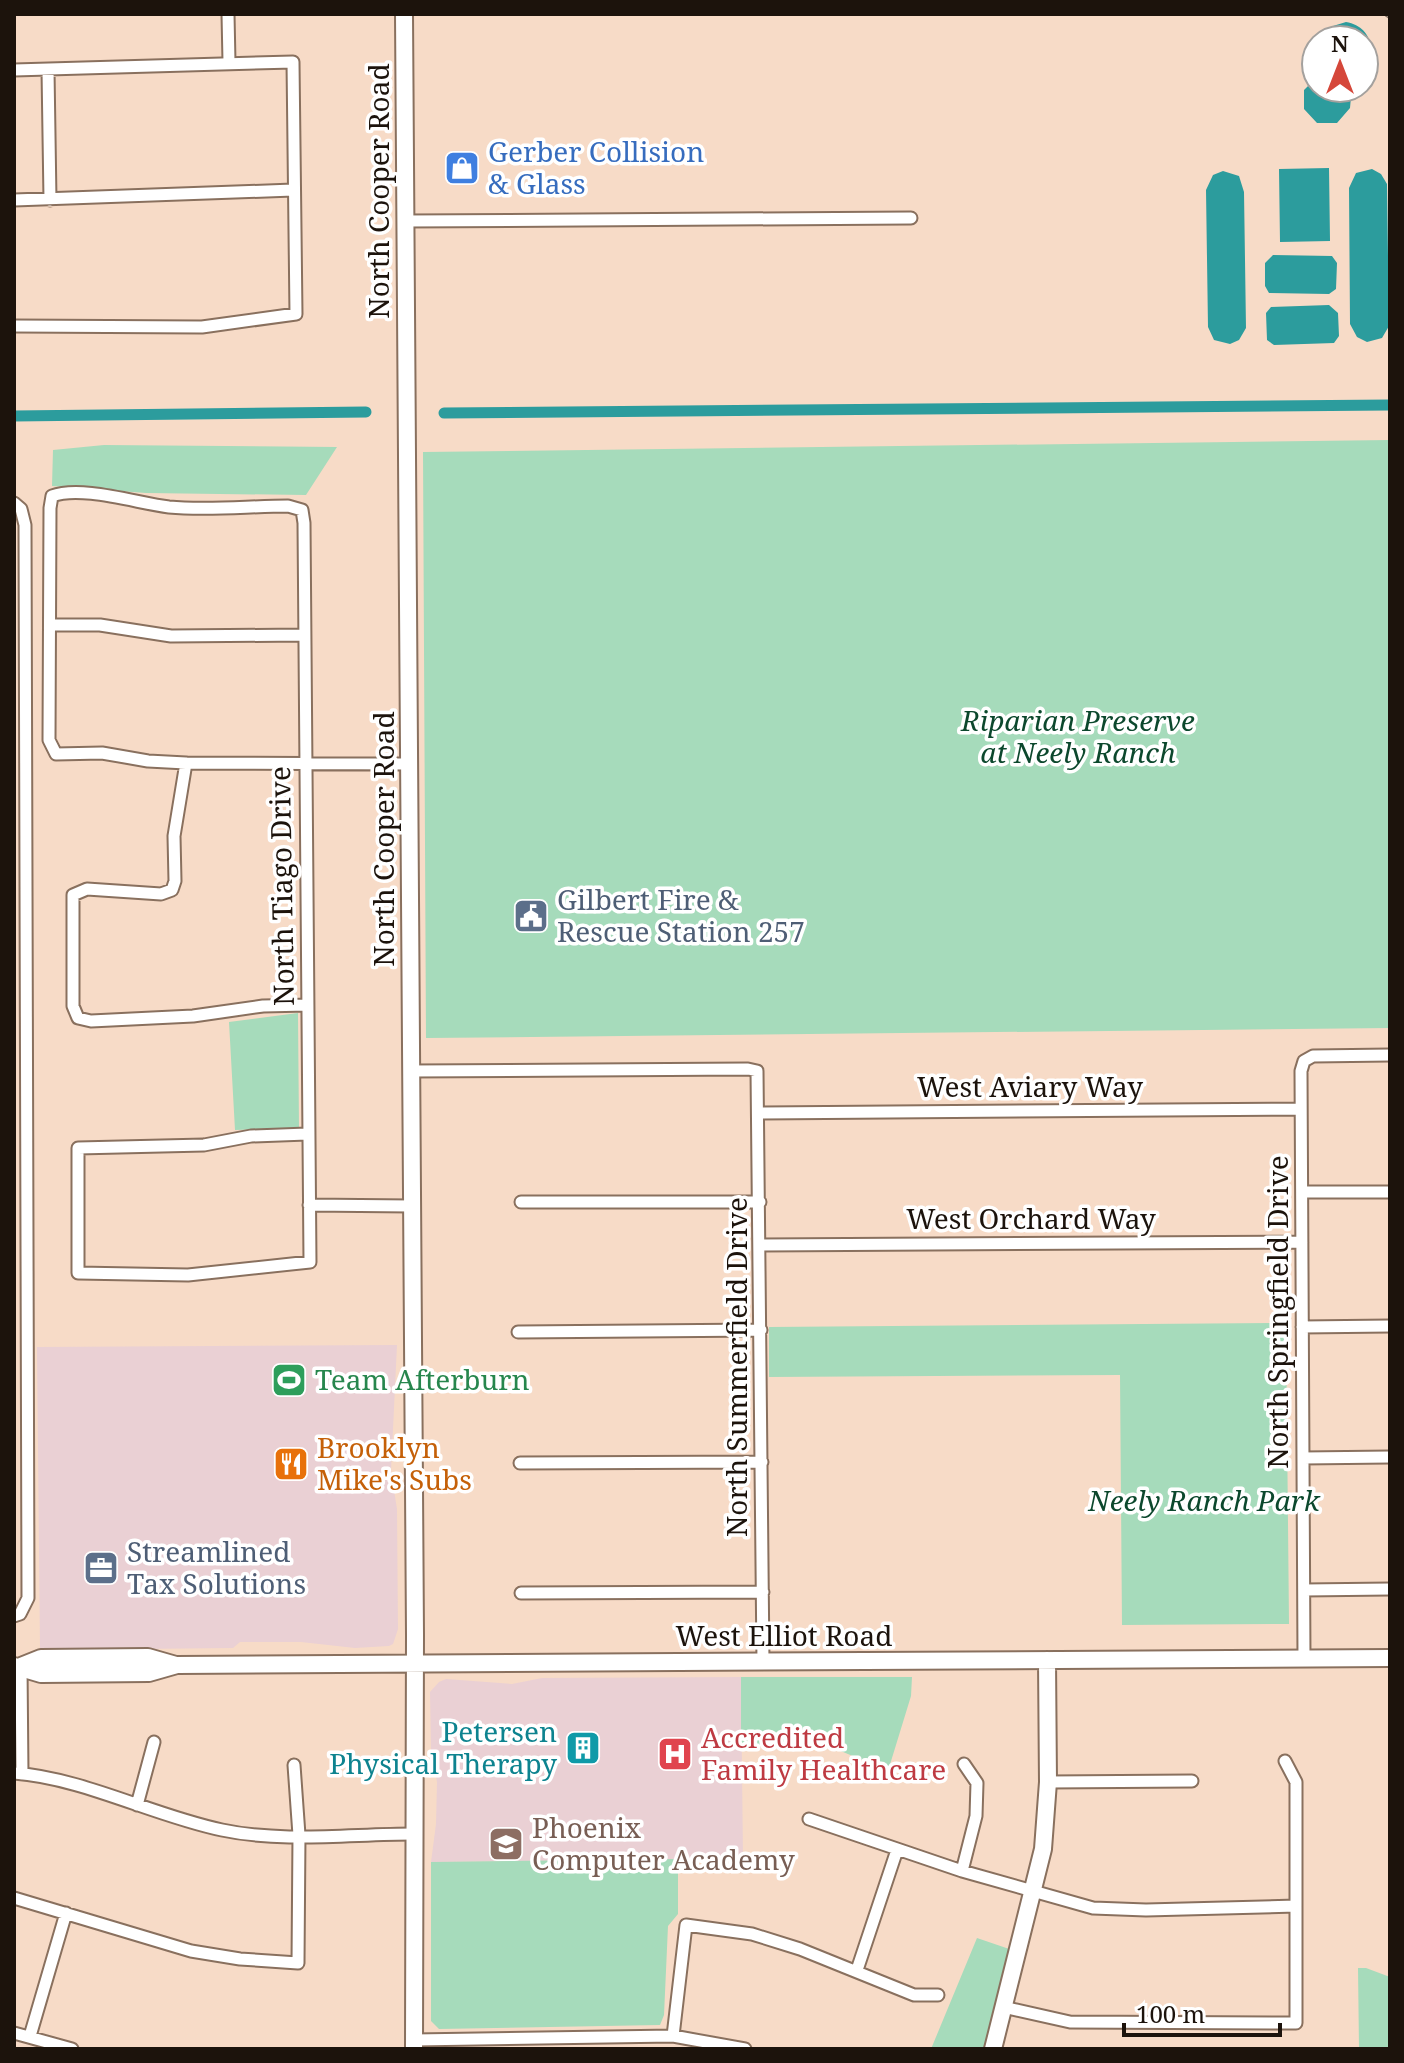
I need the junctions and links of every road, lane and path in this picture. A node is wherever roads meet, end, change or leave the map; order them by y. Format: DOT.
graph roads {
  1 [pos="228,14"];
  2 [pos="404,14"];
  3 [pos="229,62"];
  4 [pos="14,70"];
  5 [pos="48,70"];
  6 [pos="293,190"];
  7 [pos="14,200"];
  8 [pos="50,200"];
  9 [pos="911,218"];
  10 [pos="406,221"];
  11 [pos="14,326"];
  12 [pos="14,503"];
  13 [pos="51,625"];
  14 [pos="304,635"];
  15 [pos="186,763"];
  16 [pos="304,763"];
  17 [pos="410,764"];
  18 [pos="307,1005"];
  19 [pos="1390,1055"];
  20 [pos="411,1071"];
  21 [pos="1301,1109"];
  22 [pos="760,1113"];
  23 [pos="307,1134"];
  24 [pos="1302,1192"];
  25 [pos="1390,1192"];
  26 [pos="521,1202"];
  27 [pos="760,1202"];
  28 [pos="309,1205"];
  29 [pos="411,1206"];
  30 [pos="1302,1242"];
  31 [pos="760,1245"];
  32 [pos="1390,1326"];
  33 [pos="1302,1327"];
  34 [pos="761,1330"];
  35 [pos="518,1332"];
  36 [pos="1390,1457"];
  37 [pos="1303,1458"];
  38 [pos="762,1462"];
  39 [pos="520,1463"];
  40 [pos="1390,1589"];
  41 [pos="1304,1590"];
  42 [pos="763,1592"];
  43 [pos="521,1593"];
  44 [pos="14,1616"];
  45 [pos="1390,1658"];
  46 [pos="1304,1659"];
  47 [pos="1047,1660"];
  48 [pos="763,1662"];
  49 [pos="415,1664"];
  50 [pos="18,1666"];
  51 [pos="154,1742"];
  52 [pos="1285,1761"];
  53 [pos="964,1764"];
  54 [pos="294,1765"];
  55 [pos="18,1773"];
  56 [pos="1192,1781"];
  57 [pos="1048,1782"];
  58 [pos="137,1805"];
  59 [pos="809,1819"];
  60 [pos="413,1834"];
  61 [pos="299,1835"];
  62 [pos="897,1850"];
  63 [pos="962,1871"];
  64 [pos="1032,1892"];
  65 [pos="14,1898"];
  66 [pos="1296,1906"];
  67 [pos="66,1913"];
  68 [pos="857,1970"];
  69 [pos="938,1995"];
  70 [pos="1003,2007"];
  71 [pos="14,2033"];
  72 [pos="30,2036"];
  73 [pos="673,2036"];
  74 [pos="414,2044"];
  75 [pos="72,2049"];
  76 [pos="745,2049"];
  77 [pos="993,2049"];
  1 -- 3 [label="street"];
  2 -- 10 [label="main road, North Cooper Road"];
  3 -- 5 [label="street"];
  3 -- 6 [label="street"];
  4 -- 5 [label="street"];
  5 -- 8 [label="street"];
  6 -- 8 [label="street"];
  6 -- 11 [label="street"];
  7 -- 8 [label="street"];
  9 -- 10 [label="street"];
  10 -- 17 [label="main road, North Cooper Road"];
  12 -- 44 [label="street"];
  13 -- 14 [label="street"];
  13 -- 14 [label="street, North Tiago Drive"];
  13 -- 15 [label="street"];
  14 -- 16 [label="street, North Tiago Drive"];
  15 -- 16 [label="street"];
  15 -- 18 [label="street"];
  16 -- 17 [label="street"];
  16 -- 18 [label="street, North Tiago Drive"];
  17 -- 20 [label="main road, North Cooper Road"];
  18 -- 23 [label="street, North Tiago Drive"];
  19 -- 21 [label="street, North Springfield Drive"];
  20 -- 22 [label="street, North Summerfield Drive"];
  20 -- 29 [label="main road, North Cooper Road"];
  21 -- 22 [label="street, West Aviary Way"];
  21 -- 24 [label="street, North Springfield Drive"];
  22 -- 27 [label="street, North Summerfield Drive"];
  23 -- 28 [label="street, North Tiago Drive"];
  23 -- 28 [label="street, North Tiago Drive"];
  24 -- 25 [label="street"];
  24 -- 30 [label="street, North Springfield Drive"];
  26 -- 27 [label="street"];
  27 -- 31 [label="street, North Summerfield Drive"];
  28 -- 29 [label="street"];
  29 -- 49 [label="main road, North Cooper Road"];
  30 -- 31 [label="street, West Orchard Way"];
  30 -- 33 [label="street, North Springfield Drive"];
  31 -- 34 [label="street, North Summerfield Drive"];
  32 -- 33 [label="street"];
  33 -- 37 [label="street, North Springfield Drive"];
  34 -- 35 [label="street"];
  34 -- 38 [label="street, North Summerfield Drive"];
  36 -- 37 [label="street"];
  37 -- 41 [label="street, North Springfield Drive"];
  38 -- 39 [label="street"];
  38 -- 42 [label="street, North Summerfield Drive"];
  40 -- 41 [label="street"];
  41 -- 46 [label="street, North Springfield Drive"];
  42 -- 43 [label="street"];
  42 -- 48 [label="street, North Summerfield Drive"];
  45 -- 46 [label="main road, West Elliot Road"];
  46 -- 47 [label="main road, West Elliot Road"];
  47 -- 48 [label="main road, West Elliot Road"];
  47 -- 57 [label="main road"];
  48 -- 49 [label="main road, West Elliot Road"];
  49 -- 50 [label="main road, West Elliot Road"];
  49 -- 60 [label="main road, North Cooper Road"];
  50 -- 55 [label="street"];
  51 -- 58 [label="street"];
  52 -- 66 [label="street"];
  53 -- 63 [label="street"];
  54 -- 61 [label="street"];
  55 -- 58 [label="street"];
  56 -- 57 [label="street"];
  57 -- 64 [label="main road"];
  58 -- 61 [label="street"];
  59 -- 62 [label="street"];
  60 -- 61 [label="street"];
  60 -- 74 [label="main road, North Cooper Road"];
  61 -- 67 [label="street"];
  62 -- 63 [label="street"];
  62 -- 68 [label="street"];
  63 -- 64 [label="street"];
  64 -- 66 [label="street"];
  64 -- 70 [label="main road"];
  65 -- 67 [label="street"];
  66 -- 70 [label="street"];
  67 -- 72 [label="street"];
  68 -- 69 [label="street"];
  68 -- 73 [label="street"];
  70 -- 77 [label="main road"];
  71 -- 72 [label="street"];
  72 -- 75 [label="street"];
  73 -- 74 [label="street"];
  73 -- 76 [label="street"];
}
